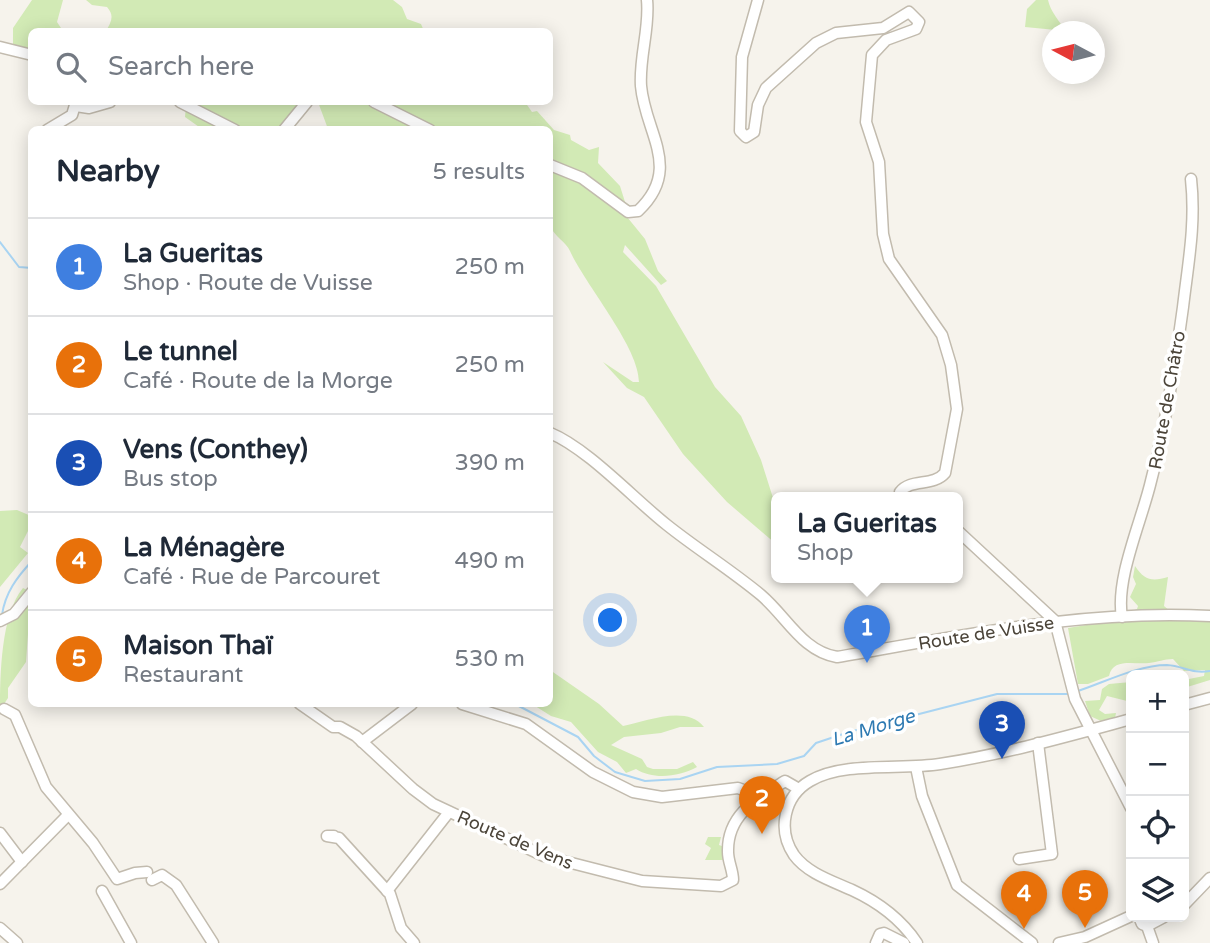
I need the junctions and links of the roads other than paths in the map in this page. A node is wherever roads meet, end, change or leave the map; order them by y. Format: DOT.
graph roads {
  1 [pos="647,0"];
  2 [pos="758,0"];
  3 [pos="0,47"];
  4 [pos="28,54"];
  5 [pos="75,105"];
  6 [pos="80,105"];
  7 [pos="97,105"];
  8 [pos="186,105"];
  9 [pos="305,105"];
  10 [pos="380,105"];
  11 [pos="54,126"];
  12 [pos="227,126"];
  13 [pos="287,126"];
  14 [pos="422,126"];
  15 [pos="553,166"];
  16 [pos="1191,179"];
  17 [pos="553,435"];
  18 [pos="900,492"];
  19 [pos="963,536"];
  20 [pos="28,598"];
  21 [pos="1210,615"];
  22 [pos="1122,617"];
  23 [pos="0,621"];
  24 [pos="1055,621"];
  25 [pos="1210,698"];
  26 [pos="1189,704"];
  27 [pos="304,707"];
  28 [pos="408,707"];
  29 [pos="472,707"];
  30 [pos="4,709"];
  31 [pos="1126,720"];
  32 [pos="1093,730"];
  33 [pos="362,742"];
  34 [pos="1038,743"];
  35 [pos="916,767"];
  36 [pos="799,789"];
  37 [pos="1126,798"];
  38 [pos="753,801"];
  39 [pos="449,812"];
  40 [pos="68,815"];
  41 [pos="0,833"];
  42 [pos="334,836"];
  43 [pos="1019,859"];
  44 [pos="22,862"];
  45 [pos="1210,878"];
  46 [pos="0,884"];
  47 [pos="102,891"];
  48 [pos="387,891"];
  49 [pos="1189,900"];
  50 [pos="1126,918"];
  51 [pos="1152,922"];
  52 [pos="0,928"];
  53 [pos="17,943"];
  54 [pos="131,943"];
  55 [pos="213,943"];
  56 [pos="414,943"];
  57 [pos="876,943"];
  58 [pos="904,943"];
  59 [pos="917,943"];
  60 [pos="1032,943"];
  61 [pos="1059,943"];
  62 [pos="1153,943"];
  1 -- 15 [label="street"];
  2 -- 18 [label="street"];
  3 -- 4 [label="street"];
  5 -- 11 [label="street"];
  6 -- 7 [label="street"];
  8 -- 12 [label="street"];
  9 -- 13 [label="street"];
  10 -- 14 [label="street"];
  16 -- 22 [label="street, Route de Châtro"];
  17 -- 24 [label="street, Route de Vuisse"];
  19 -- 24 [label="street"];
  20 -- 23 [label="street"];
  21 -- 22 [label="street, Route de Vuisse"];
  22 -- 24 [label="street, Route de Vuisse"];
  24 -- 32 [label="street"];
  25 -- 26 [label="street"];
  27 -- 33 [label="street, Route de Vens"];
  28 -- 33 [label="street"];
  29 -- 38 [label="street"];
  30 -- 40 [label="street"];
  31 -- 32 [label="street"];
  32 -- 34 [label="street"];
  32 -- 37 [label="street"];
  33 -- 39 [label="street, Route de Vens"];
  34 -- 35 [label="street"];
  34 -- 43 [label="street"];
  35 -- 36 [label="street"];
  35 -- 60 [label="street"];
  36 -- 38 [label="street"];
  36 -- 59 [label="street"];
  38 -- 39 [label="street, Route de Vens"];
  39 -- 48 [label="street"];
  40 -- 44 [label="street"];
  40 -- 55 [label="street"];
  41 -- 44 [label="street"];
  42 -- 48 [label="street"];
  44 -- 46 [label="street"];
  45 -- 49 [label="street"];
  47 -- 54 [label="street"];
  48 -- 56 [label="street"];
  50 -- 61 [label="street"];
  51 -- 62 [label="street"];
  52 -- 53 [label="street"];
  57 -- 58 [label="street"];
}
